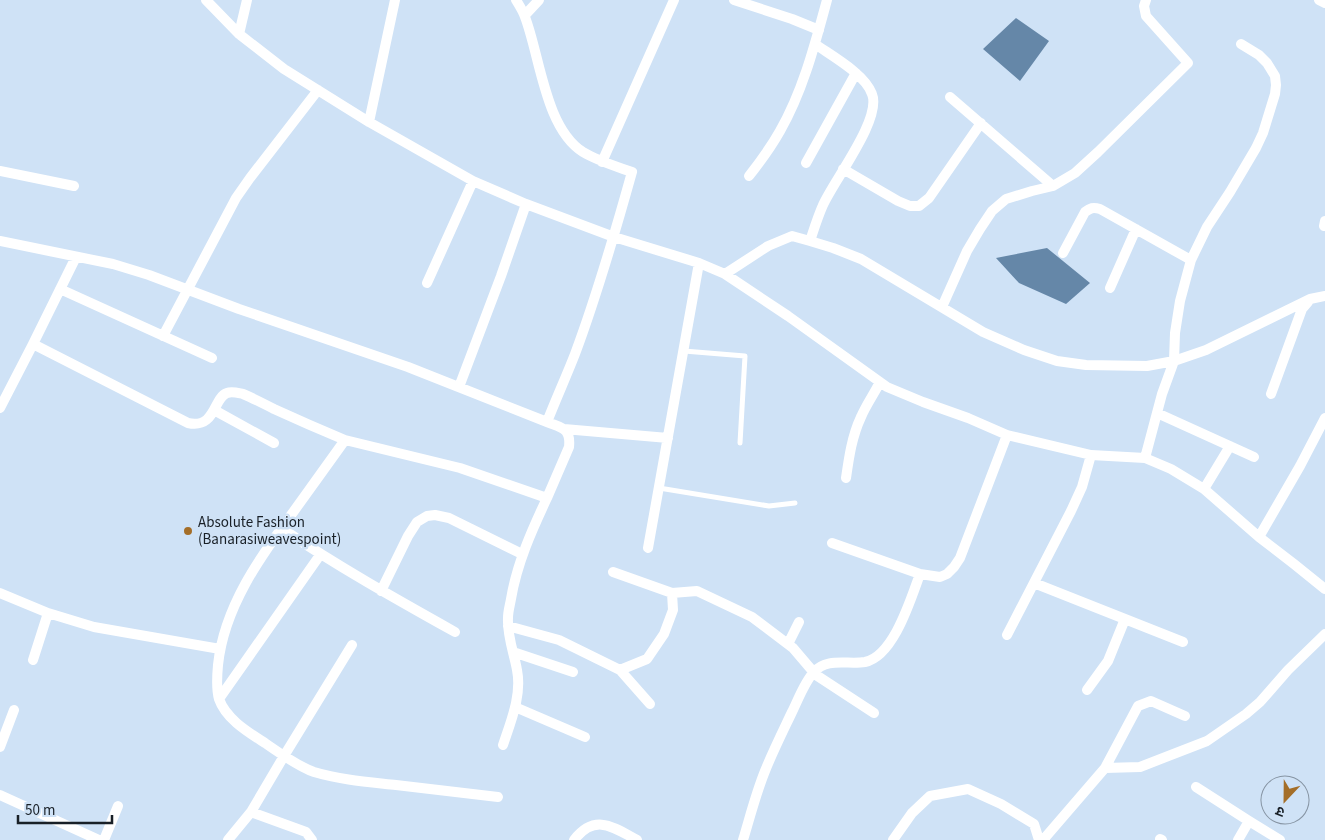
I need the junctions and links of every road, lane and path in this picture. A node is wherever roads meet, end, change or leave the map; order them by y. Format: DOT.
graph roads {
  1 [pos="206,0"];
  2 [pos="247,0"];
  3 [pos="395,0"];
  4 [pos="516,0"];
  5 [pos="539,0"];
  6 [pos="674,0"];
  7 [pos="734,0"];
  8 [pos="827,0"];
  9 [pos="1146,0"];
  10 [pos="1319,0"];
  11 [pos="1325,3"];
  12 [pos="525,15"];
  13 [pos="819,30"];
  14 [pos="240,34"];
  15 [pos="815,44"];
  16 [pos="1241,44"];
  17 [pos="856,73"];
  18 [pos="318,90"];
  19 [pos="950,97"];
  20 [pos="369,122"];
  21 [pos="981,123"];
  22 [pos="602,162"];
  23 [pos="806,164"];
  24 [pos="843,169"];
  25 [pos="0,171"];
  26 [pos="749,176"];
  27 [pos="473,181"];
  28 [pos="74,186"];
  29 [pos="1053,186"];
  30 [pos="526,204"];
  31 [pos="1136,229"];
  32 [pos="614,237"];
  33 [pos="0,241"];
  34 [pos="810,241"];
  35 [pos="1063,253"];
  36 [pos="76,257"];
  37 [pos="1191,260"];
  38 [pos="699,263"];
  39 [pos="724,274"];
  40 [pos="427,283"];
  41 [pos="1110,288"];
  42 [pos="187,289"];
  43 [pos="60,290"];
  44 [pos="1325,296"];
  45 [pos="1310,299"];
  46 [pos="942,307"];
  47 [pos="163,336"];
  48 [pos="33,344"];
  49 [pos="683,351"];
  50 [pos="212,358"];
  51 [pos="1174,361"];
  52 [pos="880,382"];
  53 [pos="459,387"];
  54 [pos="1271,394"];
  55 [pos="0,408"];
  56 [pos="214,410"];
  57 [pos="1157,413"];
  58 [pos="1325,418"];
  59 [pos="547,422"];
  60 [pos="564,429"];
  61 [pos="1007,435"];
  62 [pos="668,438"];
  63 [pos="345,440"];
  64 [pos="274,443"];
  65 [pos="740,443"];
  66 [pos="1230,446"];
  67 [pos="1091,455"];
  68 [pos="1254,457"];
  69 [pos="1145,458"];
  70 [pos="846,478"];
  71 [pos="659,488"];
  72 [pos="1204,490"];
  73 [pos="547,498"];
  74 [pos="795,503"];
  75 [pos="281,528"];
  76 [pos="1259,537"];
  77 [pos="832,543"];
  78 [pos="648,548"];
  79 [pos="320,554"];
  80 [pos="522,554"];
  81 [pos="613,572"];
  82 [pos="920,574"];
  83 [pos="1034,583"];
  84 [pos="1325,589"];
  85 [pos="381,591"];
  86 [pos="0,593"];
  87 [pos="672,593"];
  88 [pos="48,612"];
  89 [pos="1125,619"];
  90 [pos="799,622"];
  91 [pos="508,626"];
  92 [pos="455,632"];
  93 [pos="1325,634"];
  94 [pos="1006,635"];
  95 [pos="1183,642"];
  96 [pos="788,644"];
  97 [pos="352,645"];
  98 [pos="220,649"];
  99 [pos="513,652"];
  100 [pos="34,660"];
  101 [pos="620,670"];
  102 [pos="574,672"];
  103 [pos="814,672"];
  104 [pos="1087,690"];
  105 [pos="219,699"];
  106 [pos="650,704"];
  107 [pos="515,707"];
  108 [pos="14,710"];
  109 [pos="874,713"];
  110 [pos="1185,716"];
  111 [pos="585,737"];
  112 [pos="503,745"];
  113 [pos="0,747"];
  114 [pos="284,756"];
  115 [pos="1105,768"];
  116 [pos="1196,786"];
  117 [pos="0,795"];
  118 [pos="498,797"];
  119 [pos="118,806"];
  120 [pos="251,812"];
  121 [pos="1249,821"];
  122 [pos="99,840"];
  123 [pos="104,840"];
  124 [pos="228,840"];
  125 [pos="312,840"];
  126 [pos="574,840"];
  127 [pos="637,840"];
  128 [pos="743,840"];
  129 [pos="893,840"];
  130 [pos="1039,840"];
  131 [pos="1043,840"];
  132 [pos="1238,840"];
  133 [pos="1280,840"];
  1 -- 14 [label="street"];
  2 -- 14 [label="street"];
  3 -- 20 [label="street"];
  4 -- 12 [label="street"];
  5 -- 12 [label="street"];
  6 -- 22 [label="street"];
  7 -- 13 [label="street"];
  8 -- 13 [label="street"];
  9 -- 29 [label="street"];
  10 -- 11 [label="street"];
  12 -- 22 [label="street"];
  13 -- 15 [label="street"];
  14 -- 18 [label="street"];
  15 -- 17 [label="street"];
  15 -- 26 [label="street"];
  16 -- 37 [label="street"];
  17 -- 23 [label="street"];
  17 -- 24 [label="street"];
  18 -- 20 [label="street"];
  18 -- 42 [label="street"];
  19 -- 21 [label="street"];
  20 -- 27 [label="street"];
  21 -- 24 [label="street"];
  21 -- 29 [label="street"];
  22 -- 32 [label="street"];
  24 -- 34 [label="street"];
  25 -- 28 [label="street"];
  27 -- 30 [label="street"];
  27 -- 40 [label="street"];
  29 -- 46 [label="street"];
  30 -- 32 [label="street"];
  30 -- 53 [label="street"];
  31 -- 35 [label="street"];
  31 -- 37 [label="street"];
  31 -- 41 [label="street"];
  32 -- 38 [label="street"];
  32 -- 59 [label="street"];
  33 -- 36 [label="street"];
  34 -- 39 [label="street"];
  34 -- 46 [label="street"];
  36 -- 42 [label="street"];
  36 -- 43 [label="street"];
  37 -- 51 [label="street"];
  38 -- 39 [label="street"];
  38 -- 49 [label="street"];
  39 -- 52 [label="street"];
  42 -- 47 [label="street"];
  42 -- 53 [label="street"];
  43 -- 47 [label="street"];
  43 -- 48 [label="street"];
  44 -- 45 [label="street"];
  45 -- 51 [label="street"];
  45 -- 54 [label="street"];
  46 -- 51 [label="street"];
  47 -- 50 [label="street"];
  48 -- 55 [label="street"];
  48 -- 56 [label="street"];
  49 -- 62 [label="street"];
  49 -- 65 [label="lane"];
  51 -- 57 [label="street"];
  52 -- 61 [label="street"];
  52 -- 70 [label="street"];
  53 -- 59 [label="street"];
  56 -- 63 [label="street"];
  56 -- 64 [label="street"];
  57 -- 66 [label="street"];
  57 -- 69 [label="street"];
  58 -- 76 [label="street"];
  59 -- 60 [label="street"];
  60 -- 62 [label="street"];
  60 -- 73 [label="street"];
  61 -- 67 [label="street"];
  61 -- 82 [label="street"];
  62 -- 71 [label="street"];
  63 -- 73 [label="street"];
  63 -- 75 [label="street"];
  66 -- 68 [label="street"];
  66 -- 72 [label="street"];
  67 -- 69 [label="street"];
  67 -- 83 [label="street"];
  69 -- 72 [label="street"];
  71 -- 74 [label="lane"];
  71 -- 78 [label="street"];
  72 -- 76 [label="street"];
  73 -- 80 [label="street"];
  75 -- 79 [label="street"];
  75 -- 98 [label="street"];
  76 -- 84 [label="street"];
  77 -- 82 [label="street"];
  79 -- 85 [label="street"];
  79 -- 105 [label="street"];
  80 -- 85 [label="street"];
  80 -- 91 [label="street"];
  81 -- 87 [label="street"];
  82 -- 103 [label="street"];
  83 -- 89 [label="street"];
  83 -- 94 [label="street"];
  85 -- 92 [label="street"];
  86 -- 88 [label="street"];
  87 -- 96 [label="street"];
  87 -- 101 [label="street"];
  88 -- 98 [label="street"];
  88 -- 100 [label="street"];
  89 -- 95 [label="street"];
  89 -- 104 [label="street"];
  90 -- 96 [label="street"];
  91 -- 99 [label="street"];
  91 -- 101 [label="street"];
  93 -- 115 [label="street"];
  96 -- 103 [label="street"];
  97 -- 114 [label="street"];
  98 -- 105 [label="street"];
  99 -- 102 [label="street"];
  99 -- 107 [label="street"];
  101 -- 106 [label="street"];
  103 -- 109 [label="street"];
  103 -- 128 [label="street"];
  105 -- 114 [label="street"];
  107 -- 111 [label="street"];
  107 -- 112 [label="street"];
  108 -- 113 [label="street"];
  110 -- 115 [label="street"];
  114 -- 118 [label="street"];
  114 -- 120 [label="street"];
  115 -- 131 [label="street"];
  116 -- 121 [label="street"];
  117 -- 122 [label="street"];
  119 -- 123 [label="street"];
  120 -- 124 [label="street"];
  120 -- 125 [label="street"];
  121 -- 132 [label="street"];
  121 -- 133 [label="street"];
  126 -- 127 [label="street"];
  129 -- 130 [label="street"];
}
